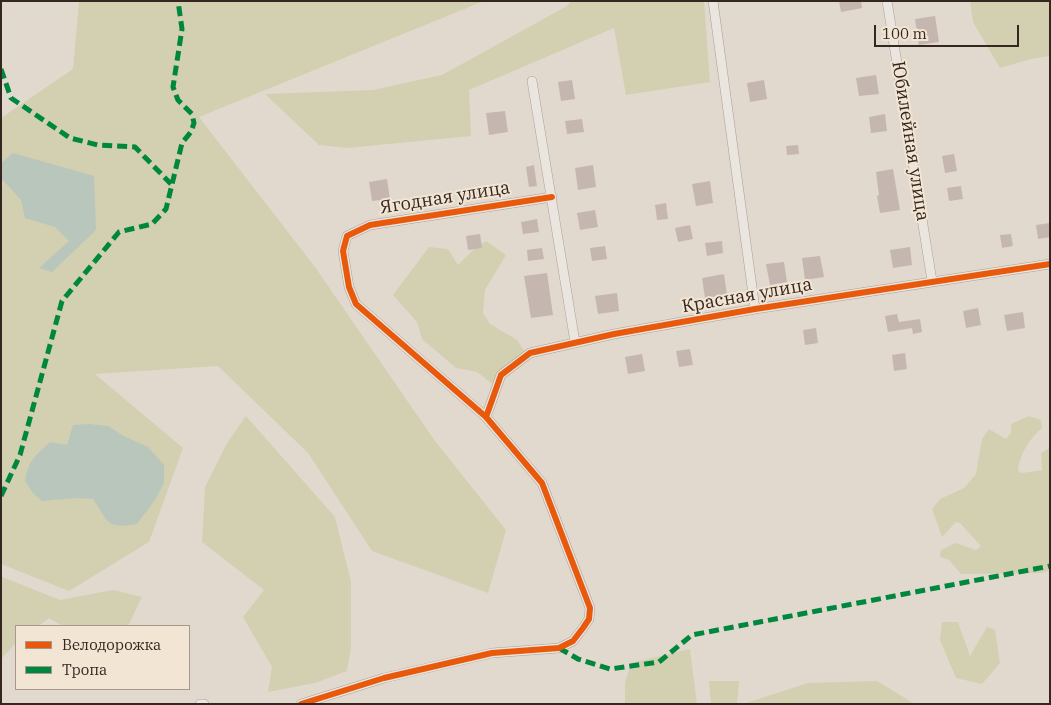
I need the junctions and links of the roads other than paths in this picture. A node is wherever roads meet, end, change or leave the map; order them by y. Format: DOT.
graph roads {
  1 [pos="712,1"];
  2 [pos="887,1"];
  3 [pos="532,81"];
  4 [pos="552,197"];
  5 [pos="1050,264"];
  6 [pos="932,281"];
  7 [pos="755,309"];
  8 [pos="575,342"];
  9 [pos="486,417"];
  10 [pos="200,704"];
  11 [pos="204,704"];
  12 [pos="301,704"];
  1 -- 7 [label="street"];
  2 -- 6 [label="street, Юбилейная улица"];
  3 -- 4 [label="street"];
  4 -- 8 [label="street"];
  4 -- 9 [label="street, Ягодная улица"];
  5 -- 6 [label="street, Красная улица"];
  6 -- 7 [label="street, Красная улица"];
  7 -- 8 [label="street, Красная улица"];
  8 -- 9 [label="street, Красная улица"];
  9 -- 12 [label="street, Ягодная улица"];
  10 -- 11 [label="street"];
}
